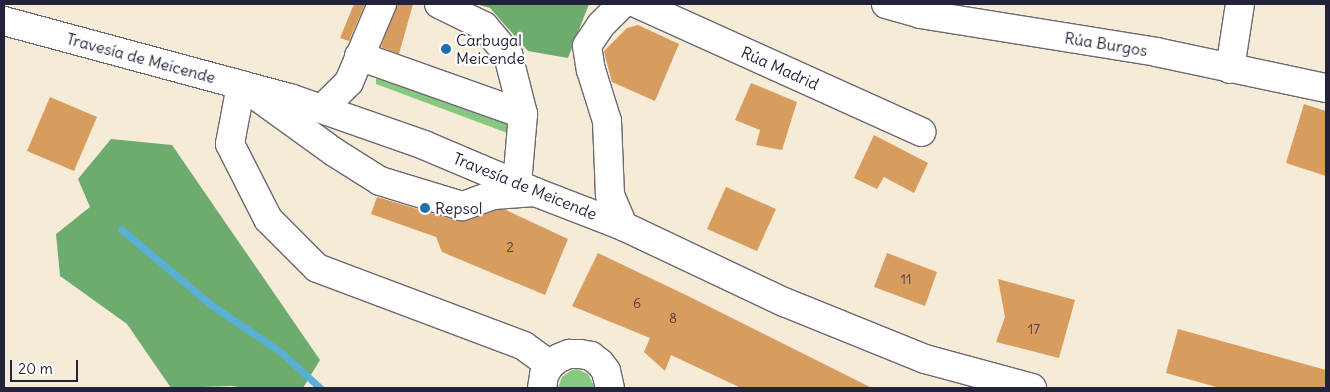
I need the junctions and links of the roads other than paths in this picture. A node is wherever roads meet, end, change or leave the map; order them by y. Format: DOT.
graph roads {
  1 [pos="382,4"];
  2 [pos="439,4"];
  3 [pos="622,4"];
  4 [pos="638,4"];
  5 [pos="886,4"];
  6 [pos="1240,4"];
  7 [pos="4,21"];
  8 [pos="359,56"];
  9 [pos="1230,69"];
  10 [pos="241,85"];
  11 [pos="1326,88"];
  12 [pos="322,109"];
  13 [pos="523,114"];
  14 [pos="921,132"];
  15 [pos="610,160"];
  16 [pos="526,188"];
  17 [pos="575,208"];
  18 [pos="623,226"];
  19 [pos="546,377"];
  20 [pos="610,388"];
  21 [pos="1032,388"];
  1 -- 8 [label="street"];
  2 -- 13 [label="street"];
  3 -- 15 [label="street"];
  4 -- 14 [label="street, Rúa Madrid"];
  5 -- 9 [label="street, Rúa Burgos"];
  6 -- 9 [label="street"];
  7 -- 10 [label="street, Travesía de Meicende"];
  8 -- 12 [label="street"];
  8 -- 13 [label="street"];
  9 -- 11 [label="street, Rúa Burgos"];
  10 -- 12 [label="street, Travesía de Meicende"];
  10 -- 16 [label="street"];
  10 -- 19 [label="street"];
  12 -- 16 [label="street, Travesía de Meicende"];
  13 -- 16 [label="street"];
  15 -- 17 [label="street"];
  15 -- 18 [label="street"];
  16 -- 17 [label="street, Travesía de Meicende"];
  17 -- 18 [label="street, Travesía de Meicende"];
  18 -- 21 [label="street, Travesía de Meicende"];
  19 -- 20 [label="street"];
}
